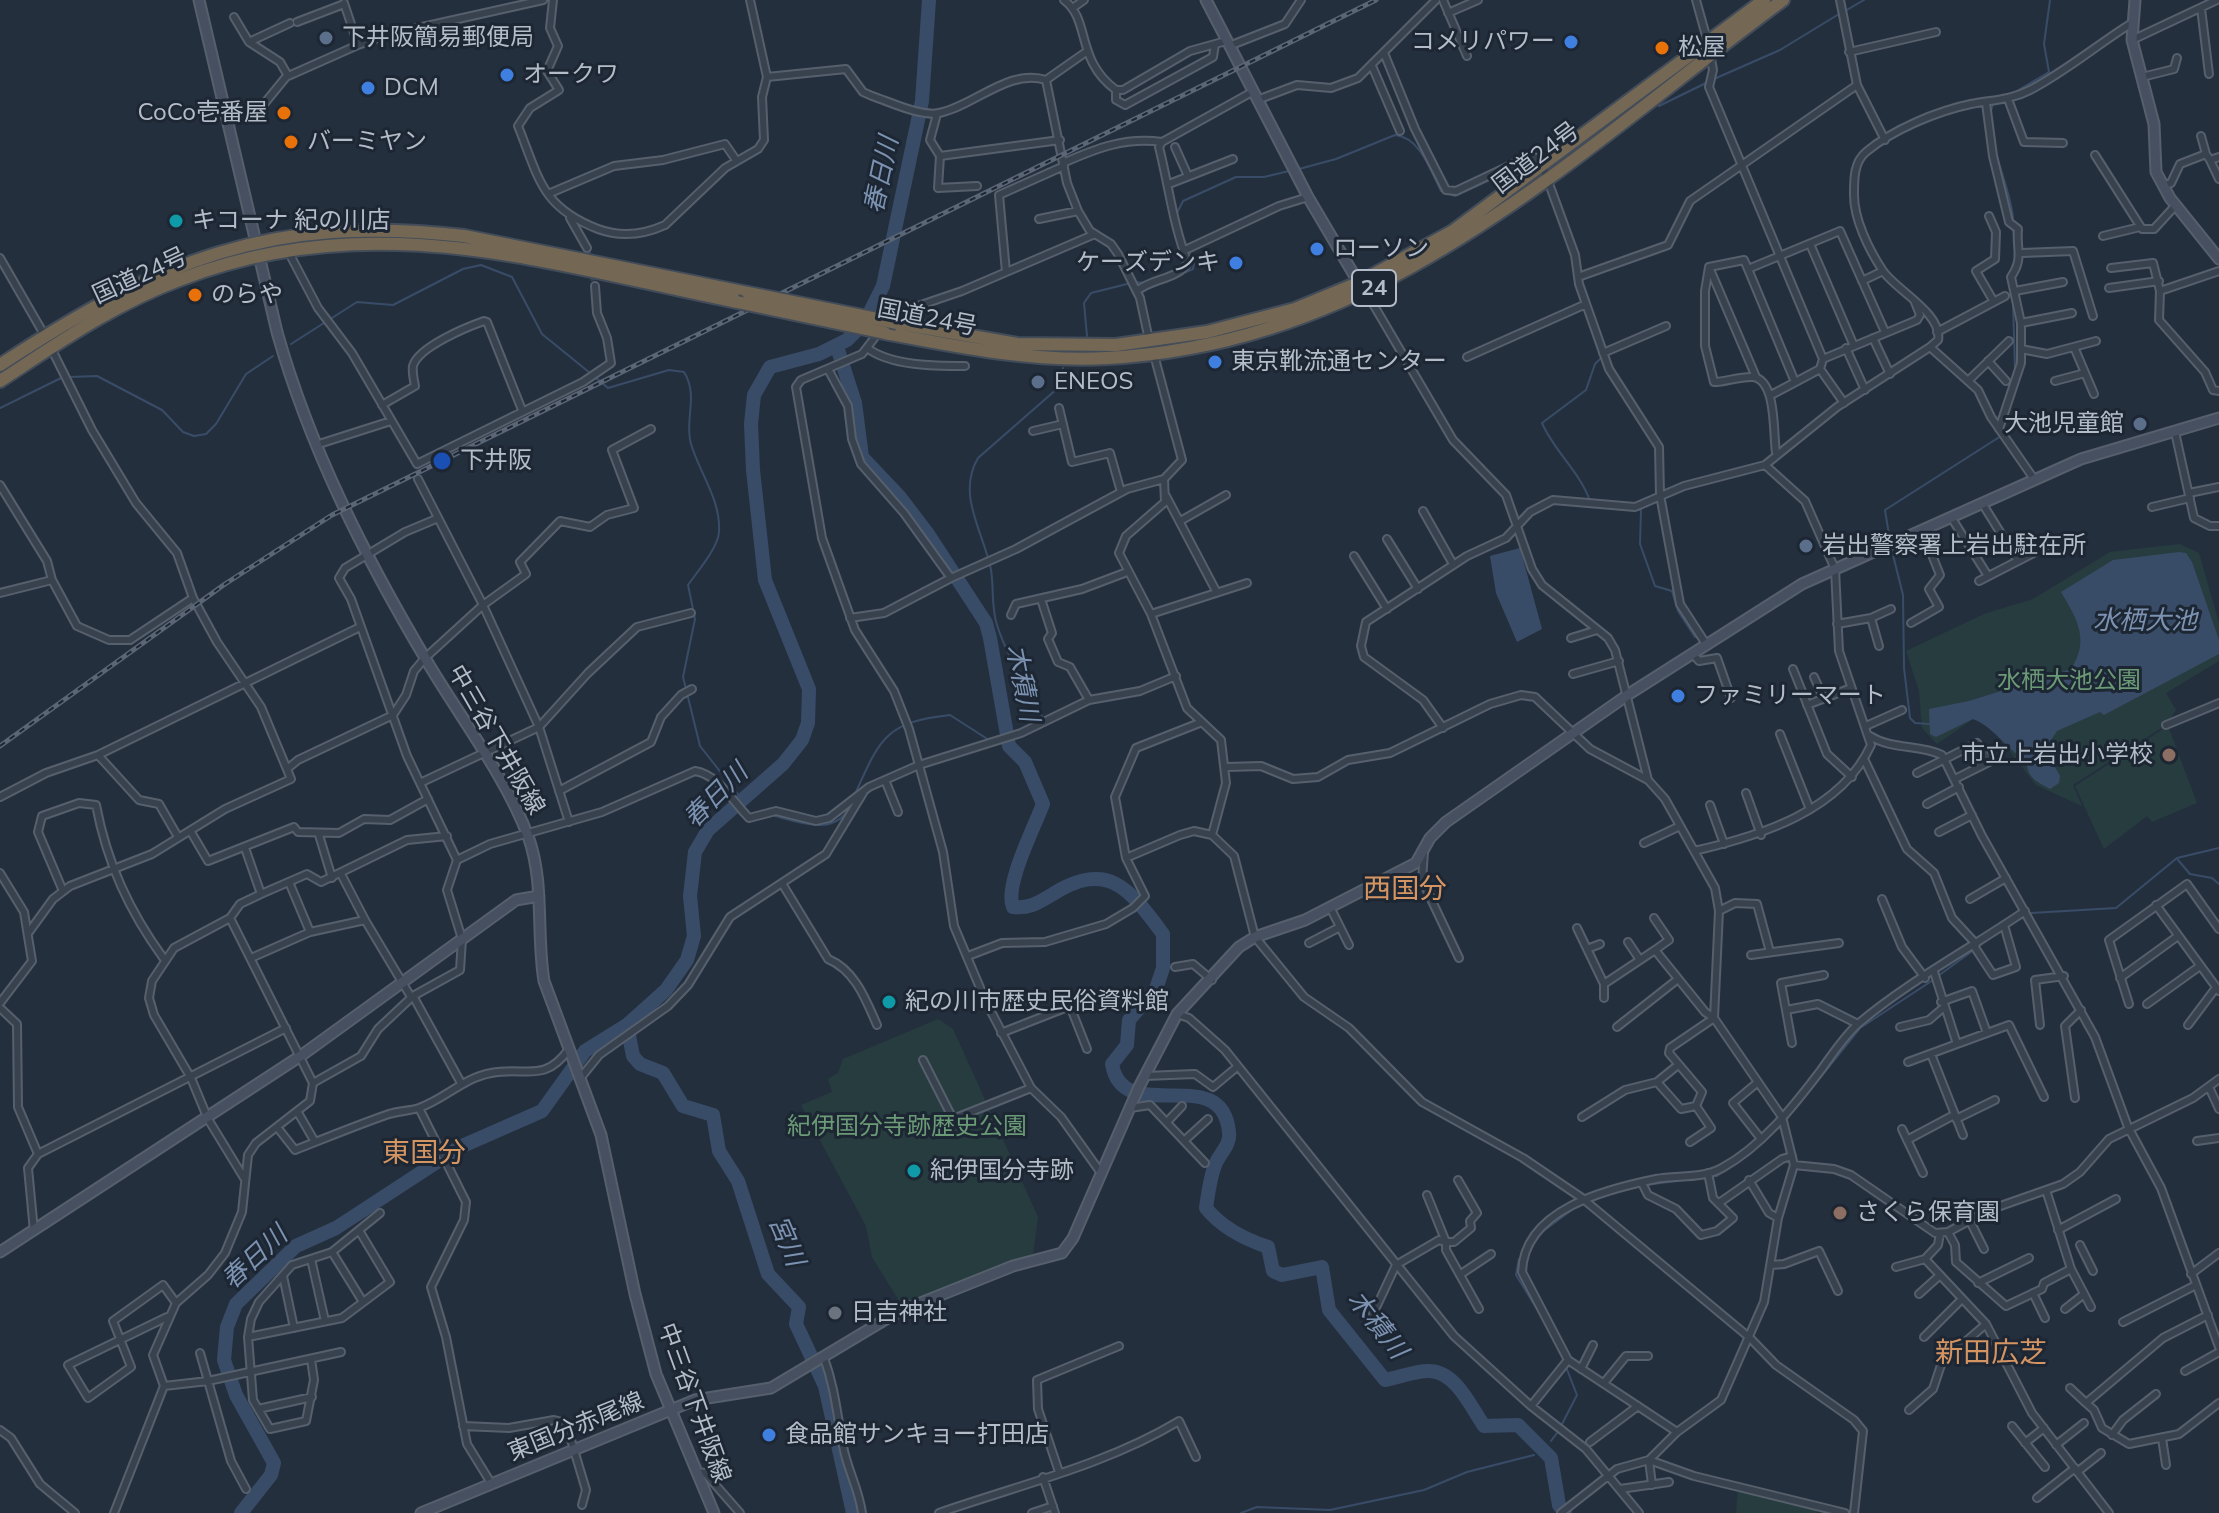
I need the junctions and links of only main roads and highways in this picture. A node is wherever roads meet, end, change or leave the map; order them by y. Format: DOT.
graph roads {
  1 [pos="1764,0"];
  2 [pos="1783,0"];
  3 [pos="1709,48"];
  4 [pos="1152,347"];
  5 [pos="0,365"];
  6 [pos="0,381"];
  1 -- 3 [label="highway, 国道24号 / 24"];
  2 -- 3 [label="highway, 国道24号 / 24"];
  3 -- 4 [label="highway, 国道24号 / 24"];
  4 -- 5 [label="highway, 国道24号 / 24, bridge"];
  4 -- 6 [label="highway, 国道24号 / 24, bridge"];
}
